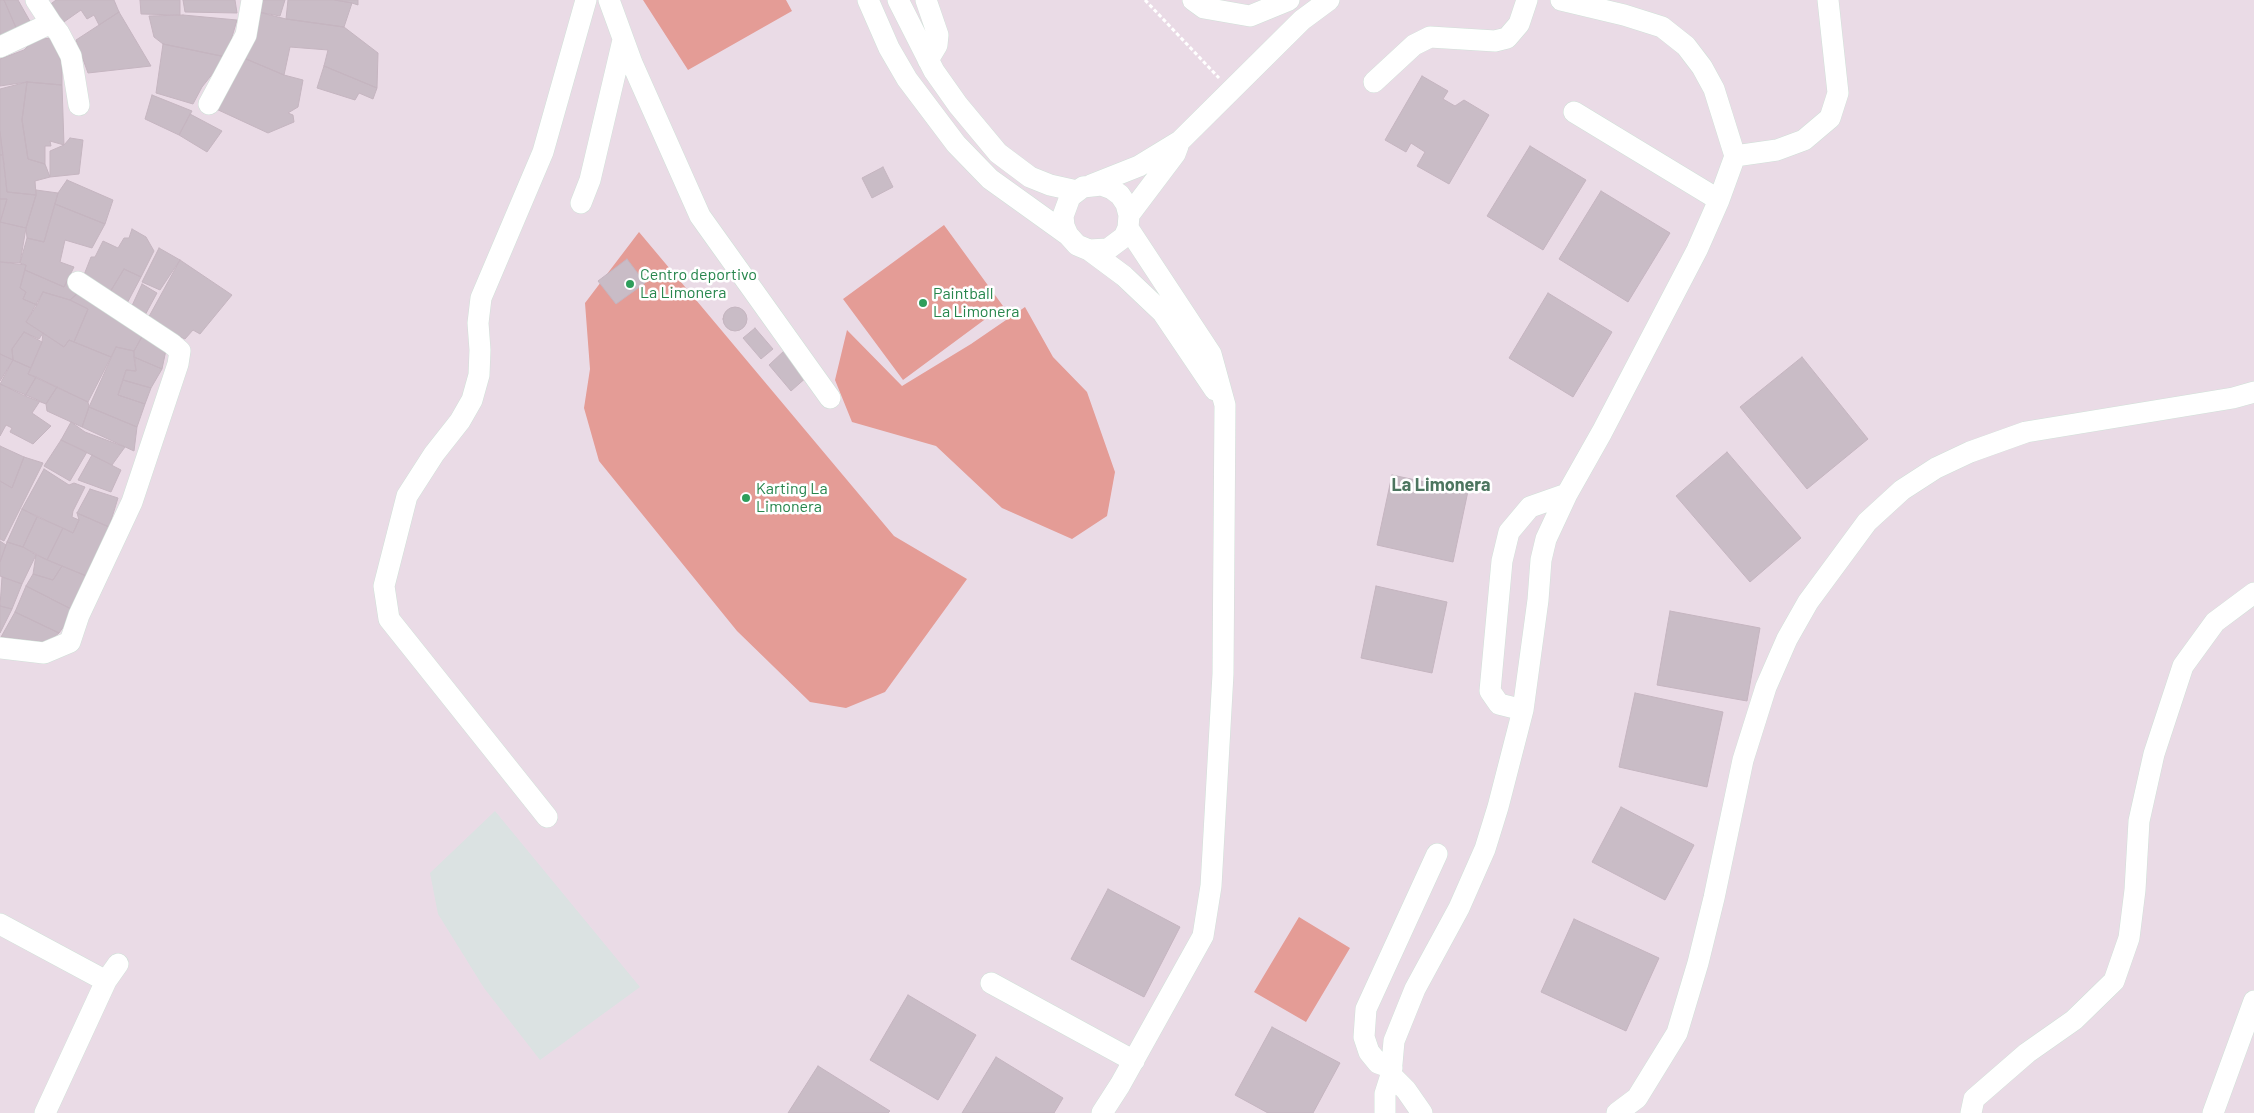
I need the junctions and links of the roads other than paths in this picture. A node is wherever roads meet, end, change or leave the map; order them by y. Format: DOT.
graph roads {
  1 [pos="36,0"];
  2 [pos="252,0"];
  3 [pos="586,0"];
  4 [pos="609,0"];
  5 [pos="868,0"];
  6 [pos="898,0"];
  7 [pos="926,0"];
  8 [pos="1193,0"];
  9 [pos="1289,0"];
  10 [pos="1329,0"];
  11 [pos="1527,0"];
  12 [pos="1561,0"];
  13 [pos="1828,0"];
  14 [pos="51,23"];
  15 [pos="624,40"];
  16 [pos="0,48"];
  17 [pos="928,60"];
  18 [pos="1374,82"];
  19 [pos="209,104"];
  20 [pos="79,106"];
  21 [pos="1574,112"];
  22 [pos="1180,141"];
  23 [pos="1735,156"];
  24 [pos="1084,188"];
  25 [pos="1719,200"];
  26 [pos="581,203"];
  27 [pos="1129,222"];
  28 [pos="1068,236"];
  29 [pos="1089,250"];
  30 [pos="78,282"];
  31 [pos="2254,392"];
  32 [pos="830,398"];
  33 [pos="1225,405"];
  34 [pos="1567,494"];
  35 [pos="2254,593"];
  36 [pos="0,648"];
  37 [pos="1523,710"];
  38 [pos="547,817"];
  39 [pos="1438,854"];
  40 [pos="0,924"];
  41 [pos="991,983"];
  42 [pos="2254,1001"];
  43 [pos="1134,1060"];
  44 [pos="1391,1071"];
  45 [pos="1120,1085"];
  46 [pos="45,1113"];
  47 [pos="1086,1113"];
  48 [pos="1102,1113"];
  49 [pos="1386,1113"];
  50 [pos="1422,1113"];
  51 [pos="1617,1113"];
  52 [pos="1971,1113"];
  53 [pos="2213,1113"];
  1 -- 14 [label="street"];
  2 -- 19 [label="street"];
  3 -- 38 [label="street"];
  4 -- 15 [label="street"];
  5 -- 28 [label="street"];
  6 -- 17 [label="street"];
  7 -- 17 [label="street"];
  8 -- 9 [label="street"];
  10 -- 22 [label="street"];
  11 -- 18 [label="street"];
  12 -- 23 [label="street"];
  13 -- 23 [label="street"];
  14 -- 16 [label="street"];
  14 -- 20 [label="street"];
  15 -- 26 [label="street"];
  15 -- 32 [label="street"];
  17 -- 24 [label="street"];
  21 -- 25 [label="street"];
  22 -- 24 [label="street"];
  22 -- 27 [label="street"];
  23 -- 25 [label="street"];
  24 -- 27 [label="street"];
  24 -- 28 [label="street"];
  25 -- 34 [label="street"];
  27 -- 29 [label="street"];
  27 -- 33 [label="street"];
  28 -- 29 [label="street"];
  29 -- 33 [label="street"];
  30 -- 36 [label="street"];
  31 -- 51 [label="street"];
  33 -- 43 [label="street"];
  34 -- 37 [label="street"];
  34 -- 37 [label="street"];
  35 -- 52 [label="street"];
  37 -- 44 [label="street"];
  39 -- 44 [label="street"];
  40 -- 46 [label="street"];
  41 -- 43 [label="street"];
  42 -- 53 [label="street"];
  43 -- 45 [label="street"];
  44 -- 49 [label="street"];
  44 -- 50 [label="street"];
  45 -- 47 [label="street"];
  45 -- 48 [label="street"];
}
